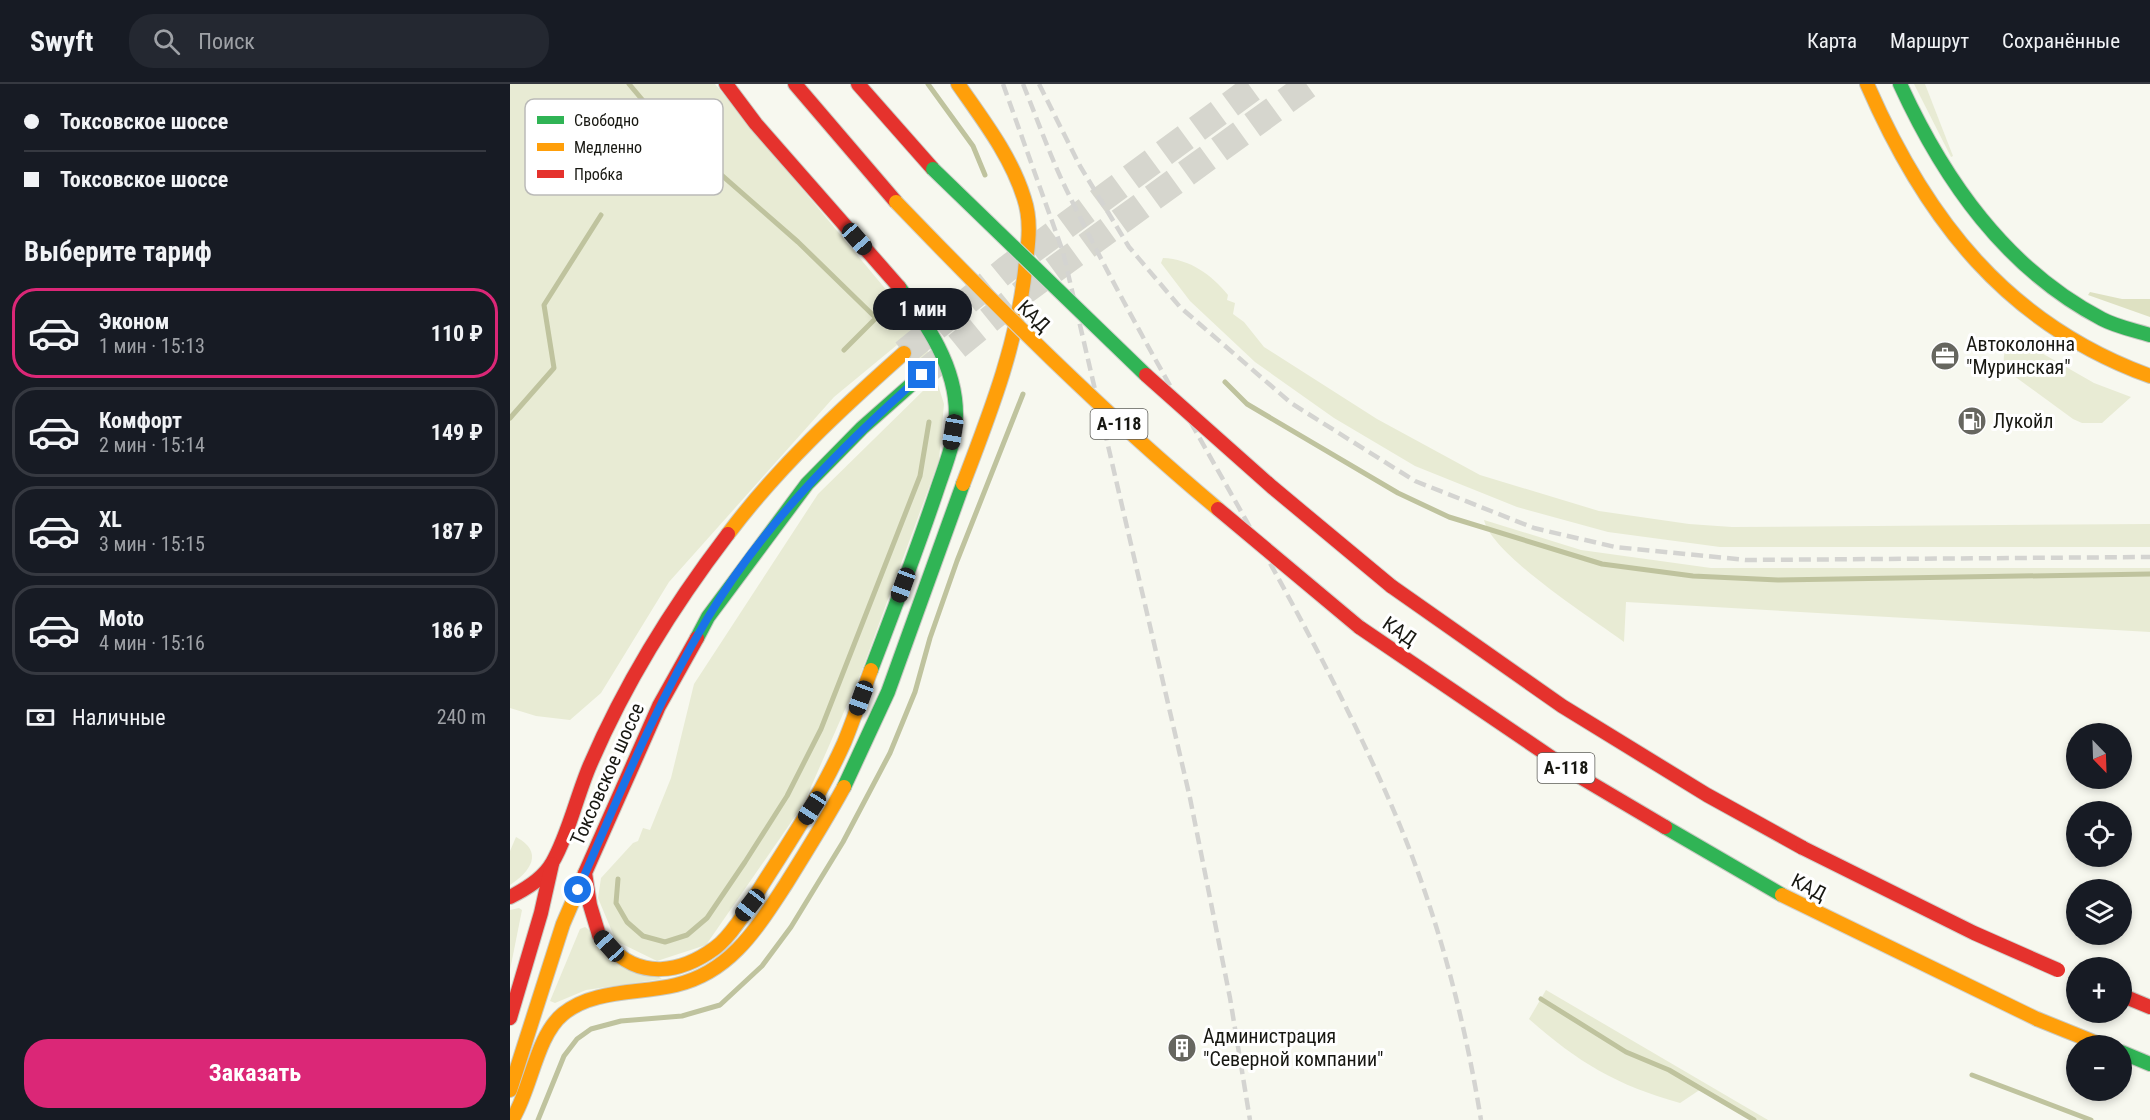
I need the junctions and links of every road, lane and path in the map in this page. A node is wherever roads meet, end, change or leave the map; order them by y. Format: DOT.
graph roads {
  1 [pos="726,84"];
  2 [pos="795,84"];
  3 [pos="858,84"];
  4 [pos="958,84"];
  5 [pos="1867,84"];
  6 [pos="1900,84"];
  7 [pos="2150,334"];
  8 [pos="904,353"];
  9 [pos="922,375"];
  10 [pos="2150,376"];
  11 [pos="552,864"];
  12 [pos="585,873"];
  13 [pos="510,897"];
  14 [pos="2063,972"];
  15 [pos="2132,1000"];
  16 [pos="2150,1007"];
  17 [pos="510,1018"];
  18 [pos="2077,1035"];
  19 [pos="2132,1057"];
  20 [pos="2150,1064"];
  21 [pos="510,1090"];
  22 [pos="512,1120"];
  1 -- 12 [label="main road"];
  2 -- 18 [label="main road, КАД / А-118, bridge"];
  3 -- 14 [label="main road, КАД / А-118, bridge"];
  4 -- 22 [label="main road"];
  5 -- 10 [label="main road"];
  6 -- 7 [label="main road"];
  8 -- 11 [label="main road, Токсовское шоссе"];
  9 -- 12 [label="main road, Токсовское шоссе"];
  11 -- 13 [label="main road"];
  11 -- 17 [label="main road, Токсовское шоссе"];
  12 -- 21 [label="main road, Токсовское шоссе"];
  15 -- 16 [label="main road"];
  19 -- 20 [label="main road"];
}
